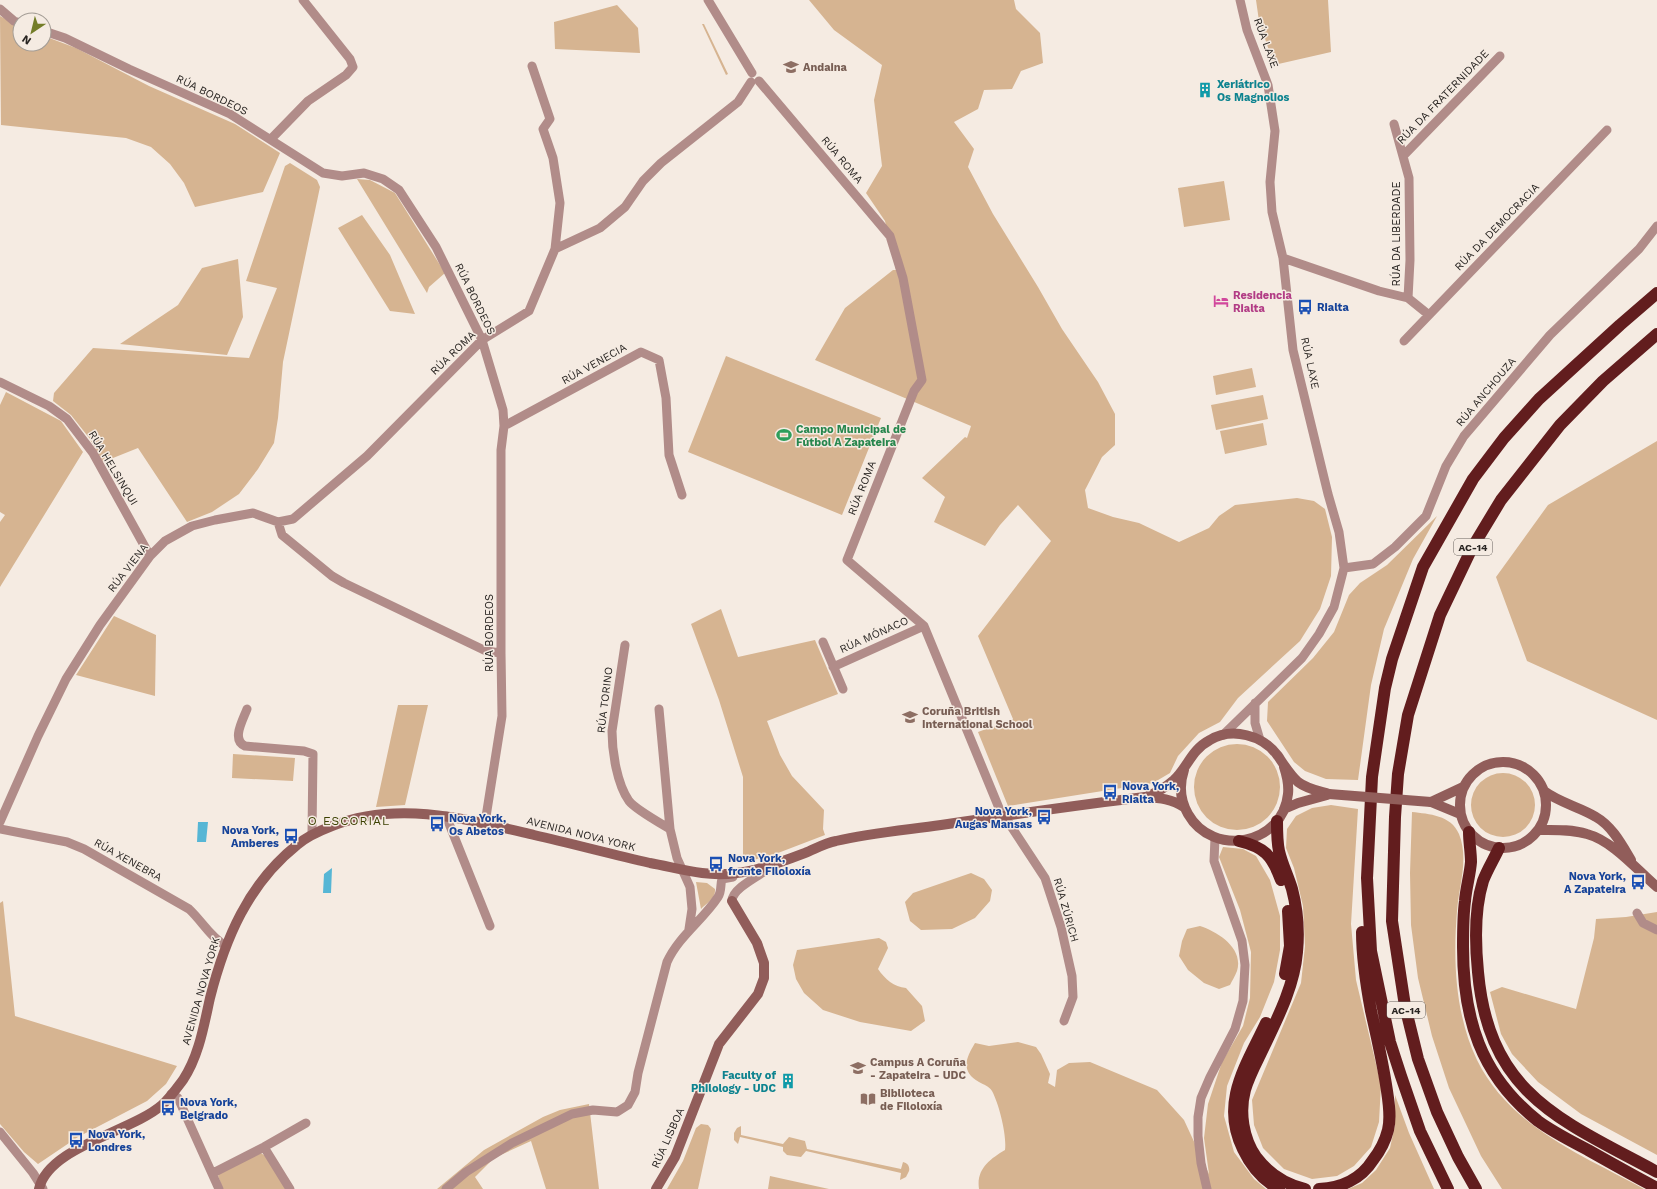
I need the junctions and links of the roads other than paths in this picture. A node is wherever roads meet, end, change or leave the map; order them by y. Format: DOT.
graph roads {
  1 [pos="303,0"];
  2 [pos="708,0"];
  3 [pos="1240,0"];
  4 [pos="0,9"];
  5 [pos="12,18"];
  6 [pos="52,34"];
  7 [pos="1500,56"];
  8 [pos="532,66"];
  9 [pos="754,78"];
  10 [pos="1394,124"];
  11 [pos="1607,130"];
  12 [pos="271,140"];
  13 [pos="1403,156"];
  14 [pos="1657,226"];
  15 [pos="555,249"];
  16 [pos="1283,258"];
  17 [pos="1657,293"];
  18 [pos="1408,298"];
  19 [pos="1430,315"];
  20 [pos="1657,334"];
  21 [pos="482,340"];
  22 [pos="1404,341"];
  23 [pos="0,382"];
  24 [pos="504,426"];
  25 [pos="682,495"];
  26 [pos="278,522"];
  27 [pos="150,556"];
  28 [pos="1344,568"];
  29 [pos="924,626"];
  30 [pos="823,642"];
  31 [pos="625,645"];
  32 [pos="501,653"];
  33 [pos="833,666"];
  34 [pos="843,689"];
  35 [pos="1255,703"];
  36 [pos="659,708"];
  37 [pos="247,710"];
  38 [pos="1223,735"];
  39 [pos="1260,740"];
  40 [pos="1283,765"];
  41 [pos="1185,766"];
  42 [pos="1463,787"];
  43 [pos="1544,791"];
  44 [pos="1329,794"];
  45 [pos="1145,797"];
  46 [pos="1431,802"];
  47 [pos="1184,807"];
  48 [pos="1284,809"];
  49 [pos="1460,814"];
  50 [pos="1003,815"];
  51 [pos="446,816"];
  52 [pos="1277,821"];
  53 [pos="0,822"];
  54 [pos="485,823"];
  55 [pos="0,829"];
  56 [pos="670,829"];
  57 [pos="1538,830"];
  58 [pos="1469,832"];
  59 [pos="312,834"];
  60 [pos="1215,838"];
  61 [pos="1239,841"];
  62 [pos="1499,848"];
  63 [pos="770,867"];
  64 [pos="1634,867"];
  65 [pos="682,870"];
  66 [pos="744,873"];
  67 [pos="1367,878"];
  68 [pos="722,885"];
  69 [pos="1657,887"];
  70 [pos="732,901"];
  71 [pos="1637,912"];
  72 [pos="490,926"];
  73 [pos="688,930"];
  74 [pos="1657,930"];
  75 [pos="226,946"];
  76 [pos="1064,1021"];
  77 [pos="171,1094"];
  78 [pos="306,1123"];
  79 [pos="0,1132"];
  80 [pos="264,1147"];
  81 [pos="1657,1172"];
  82 [pos="213,1173"];
  83 [pos="40,1187"];
  84 [pos="1657,1188"];
  85 [pos="219,1189"];
  86 [pos="290,1189"];
  87 [pos="446,1189"];
  88 [pos="656,1189"];
  89 [pos="1208,1189"];
  90 [pos="1279,1189"];
  91 [pos="1305,1189"];
  92 [pos="1319,1189"];
  93 [pos="1448,1189"];
  94 [pos="1476,1189"];
  1 -- 12 [label="street"];
  2 -- 9 [label="street"];
  3 -- 16 [label="street, RÚA LAXE"];
  4 -- 5 [label="street"];
  6 -- 12 [label="street, RÚA BORDEOS"];
  7 -- 13 [label="street, RÚA DA FRATERNIDADE"];
  8 -- 15 [label="street, RÚA ROMA"];
  9 -- 15 [label="street"];
  9 -- 29 [label="street, RÚA ROMA"];
  10 -- 13 [label="street, RÚA DA LIBERDADE"];
  11 -- 19 [label="street, RÚA DA DEMOCRACIA"];
  12 -- 21 [label="street, RÚA BORDEOS"];
  13 -- 18 [label="street, RÚA DA LIBERDADE"];
  14 -- 28 [label="street, RÚA ANCHOUZA"];
  15 -- 21 [label="street, RÚA ROMA"];
  16 -- 18 [label="street"];
  16 -- 28 [label="street, RÚA LAXE"];
  17 -- 67 [label="highway, AC-14"];
  18 -- 19 [label="street"];
  19 -- 22 [label="street, RÚA DA DEMOCRACIA"];
  20 -- 94 [label="highway, AC-14"];
  21 -- 24 [label="street, RÚA BORDEOS"];
  21 -- 26 [label="street, RÚA ROMA"];
  23 -- 27 [label="street, RÚA HELSINQUI"];
  24 -- 25 [label="street, RÚA VENECIA"];
  24 -- 32 [label="street, RÚA BORDEOS"];
  26 -- 27 [label="street, RÚA VIENA"];
  26 -- 32 [label="street"];
  27 -- 53 [label="street, RÚA VIENA"];
  28 -- 35 [label="street, RÚA LAXE"];
  29 -- 33 [label="street, RÚA MÓNACO"];
  29 -- 50 [label="street, RÚA ROMA"];
  30 -- 33 [label="street, RÚA MÓNACO"];
  31 -- 56 [label="street, RÚA TORINO"];
  32 -- 54 [label="street, RÚA BORDEOS"];
  33 -- 34 [label="street, RÚA MÓNACO"];
  35 -- 38 [label="street, RÚA LAXE"];
  35 -- 39 [label="street"];
  36 -- 56 [label="street"];
  37 -- 59 [label="street"];
  38 -- 39 [label="main road"];
  38 -- 41 [label="main road"];
  39 -- 40 [label="main road"];
  40 -- 44 [label="main road"];
  40 -- 48 [label="main road"];
  41 -- 45 [label="main road"];
  41 -- 47 [label="main road"];
  42 -- 43 [label="main road"];
  42 -- 46 [label="main road"];
  42 -- 49 [label="main road"];
  43 -- 57 [label="main road"];
  43 -- 64 [label="main road"];
  44 -- 46 [label="main road, bridge"];
  44 -- 48 [label="main road"];
  45 -- 47 [label="main road"];
  45 -- 50 [label="main road, AVENIDA NOVA YORK"];
  46 -- 49 [label="main road"];
  47 -- 60 [label="main road"];
  48 -- 52 [label="main road"];
  49 -- 58 [label="main road"];
  50 -- 63 [label="main road, AVENIDA NOVA YORK"];
  50 -- 76 [label="street, RÚA ZÚRICH"];
  51 -- 54 [label="main road, AVENIDA NOVA YORK"];
  51 -- 59 [label="main road, AVENIDA NOVA YORK"];
  51 -- 72 [label="street"];
  52 -- 61 [label="main road"];
  52 -- 91 [label="highway"];
  54 -- 65 [label="main road, AVENIDA NOVA YORK"];
  55 -- 75 [label="street, RÚA XENEBRA"];
  56 -- 65 [label="street"];
  57 -- 62 [label="main road"];
  57 -- 64 [label="main road"];
  58 -- 62 [label="main road"];
  58 -- 84 [label="highway"];
  59 -- 75 [label="main road, AVENIDA NOVA YORK"];
  60 -- 61 [label="main road"];
  60 -- 89 [label="street"];
  61 -- 90 [label="highway"];
  62 -- 81 [label="highway"];
  63 -- 66 [label="main road, AVENIDA NOVA YORK"];
  63 -- 70 [label="street"];
  64 -- 69 [label="main road"];
  65 -- 66 [label="main road, AVENIDA NOVA YORK"];
  65 -- 73 [label="street"];
  66 -- 68 [label="street, AVENIDA NOVA YORK"];
  67 -- 92 [label="highway"];
  67 -- 93 [label="highway, AC-14"];
  68 -- 70 [label="street, RÚA LISBOA"];
  68 -- 73 [label="street"];
  70 -- 88 [label="main road, RÚA LISBOA"];
  71 -- 74 [label="street"];
  73 -- 87 [label="street"];
  75 -- 77 [label="main road, AVENIDA NOVA YORK"];
  77 -- 82 [label="street"];
  77 -- 83 [label="main road, AVENIDA NOVA YORK"];
  78 -- 80 [label="street"];
  79 -- 83 [label="street"];
  80 -- 82 [label="street"];
  80 -- 86 [label="street"];
  82 -- 85 [label="street"];
}
